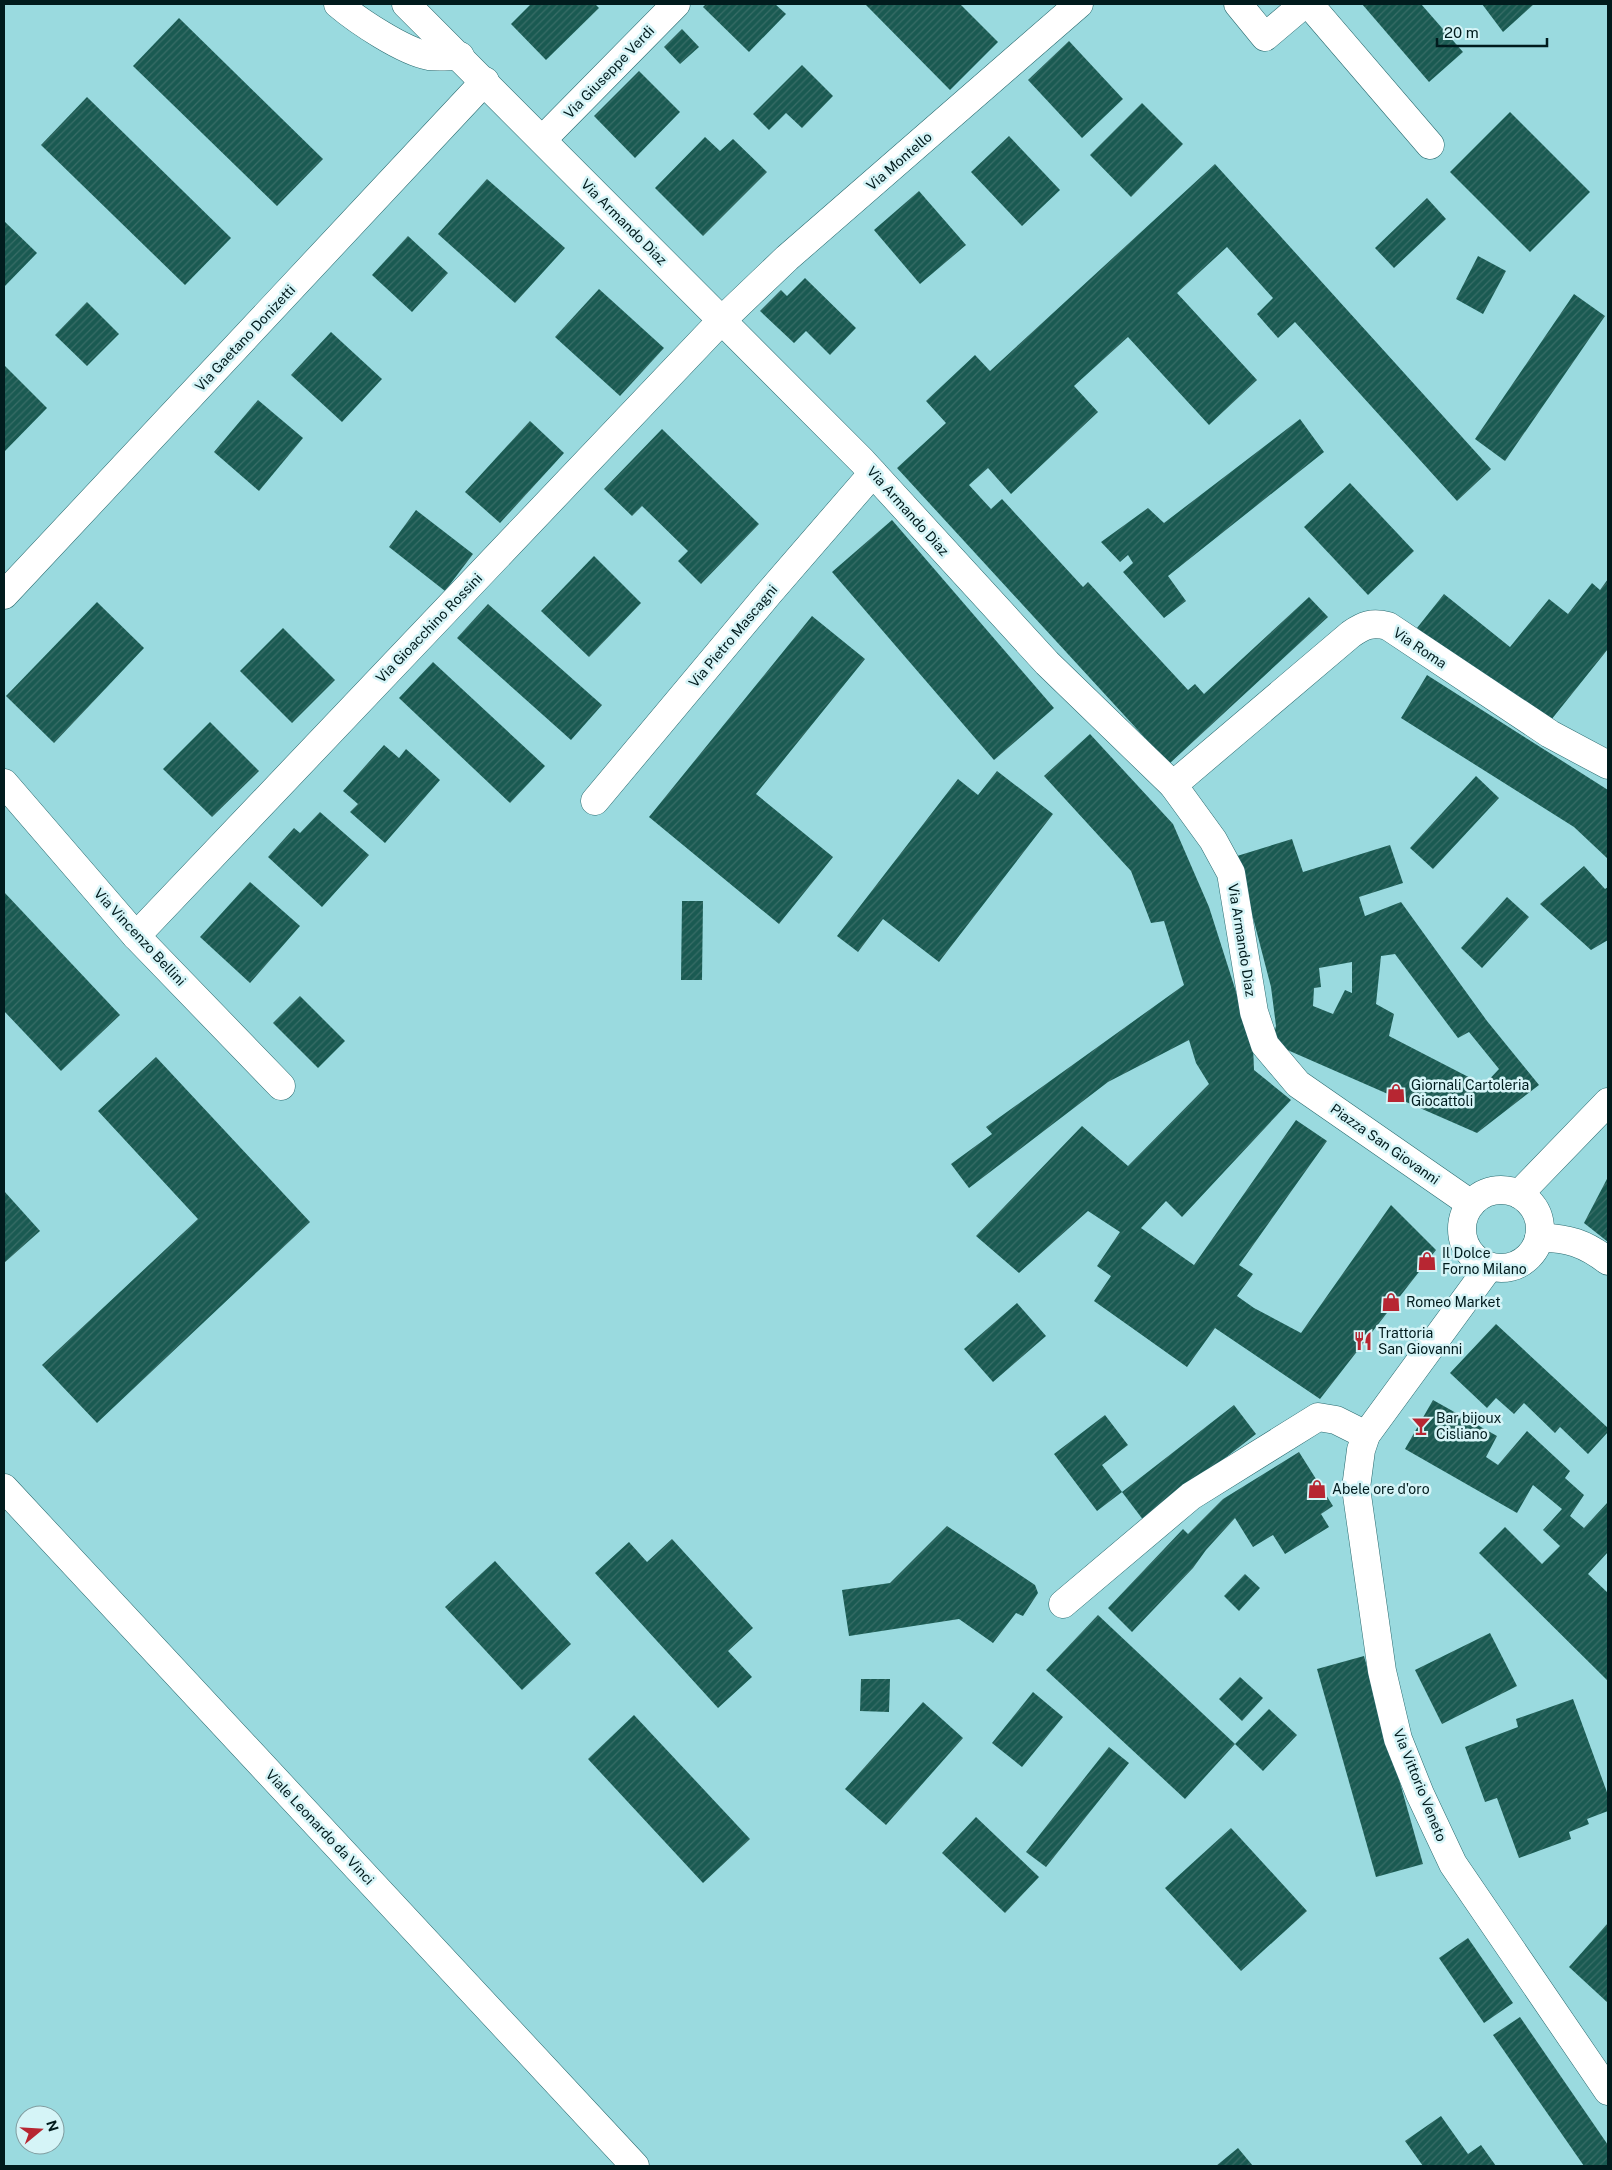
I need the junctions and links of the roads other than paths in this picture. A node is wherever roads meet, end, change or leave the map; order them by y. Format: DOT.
graph roads {
  1 [pos="338,4"];
  2 [pos="406,4"];
  3 [pos="676,4"];
  4 [pos="1078,4"];
  5 [pos="1238,4"];
  6 [pos="1304,4"];
  7 [pos="1309,4"];
  8 [pos="460,56"];
  9 [pos="485,82"];
  10 [pos="543,140"];
  11 [pos="1430,145"];
  12 [pos="721,321"];
  13 [pos="873,473"];
  14 [pos="4,595"];
  15 [pos="1608,765"];
  16 [pos="4,783"];
  17 [pos="1174,785"];
  18 [pos="595,801"];
  19 [pos="136,936"];
  20 [pos="1298,1084"];
  21 [pos="281,1086"];
  22 [pos="1608,1102"];
  23 [pos="1519,1194"];
  24 [pos="1471,1204"];
  25 [pos="1539,1238"];
  26 [pos="1608,1261"];
  27 [pos="1489,1267"];
  28 [pos="1366,1434"];
  29 [pos="4,1488"];
  30 [pos="1063,1604"];
  31 [pos="1608,2091"];
  32 [pos="635,2166"];
  1 -- 8 [label="street"];
  2 -- 8 [label="street, Via Armando Diaz"];
  3 -- 10 [label="street, Via Giuseppe Verdi"];
  4 -- 12 [label="street, Via Montello"];
  5 -- 6 [label="street"];
  7 -- 11 [label="street"];
  8 -- 9 [label="street, Via Armando Diaz"];
  9 -- 10 [label="street, Via Armando Diaz"];
  9 -- 14 [label="street, Via Gaetano Donizetti"];
  10 -- 12 [label="street, Via Armando Diaz"];
  12 -- 13 [label="street, Via Armando Diaz"];
  12 -- 19 [label="street, Via Gioacchino Rossini"];
  13 -- 17 [label="street, Via Armando Diaz"];
  13 -- 18 [label="street, Via Pietro Mascagni"];
  15 -- 17 [label="street, Via Roma"];
  16 -- 19 [label="street, Via Vincenzo Bellini"];
  17 -- 20 [label="street, Via Armando Diaz"];
  19 -- 21 [label="street, Via Vincenzo Bellini"];
  20 -- 24 [label="street, Piazza San Giovanni"];
  22 -- 23 [label="street"];
  23 -- 24 [label="street"];
  23 -- 25 [label="street"];
  24 -- 27 [label="street"];
  25 -- 26 [label="street"];
  25 -- 27 [label="street"];
  27 -- 28 [label="street"];
  28 -- 30 [label="street"];
  28 -- 31 [label="street, Via Vittorio Veneto"];
  29 -- 32 [label="street, Viale Leonardo da Vinci"];
}
